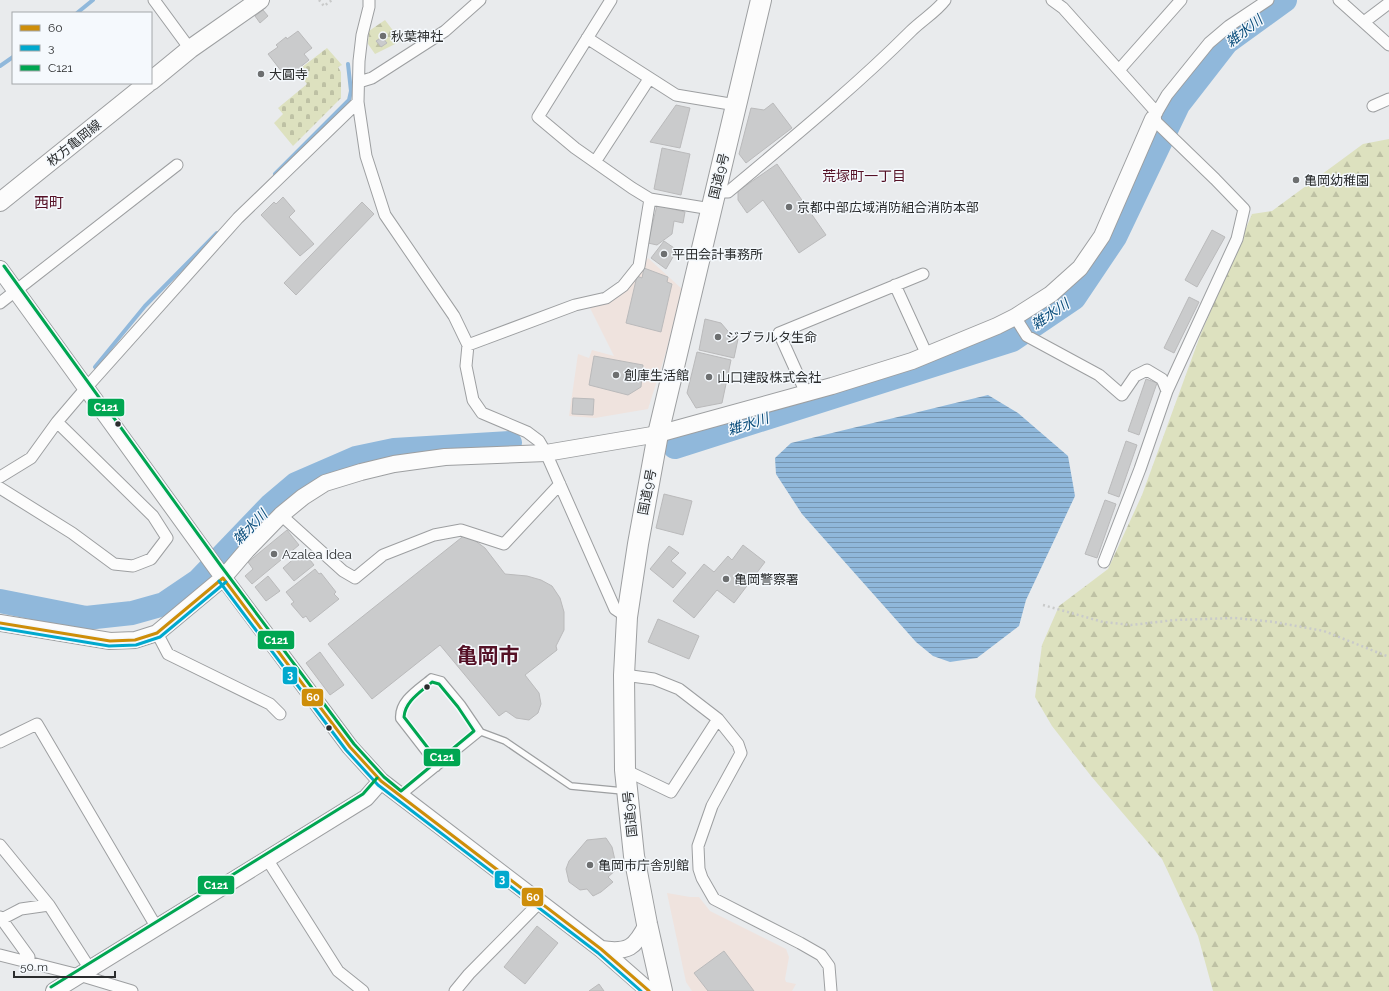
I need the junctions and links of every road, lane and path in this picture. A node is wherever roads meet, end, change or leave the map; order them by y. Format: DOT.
graph roads {
  1 [pos="154,0"];
  2 [pos="260,0"];
  3 [pos="319,0"];
  4 [pos="332,0"];
  5 [pos="369,0"];
  6 [pos="480,0"];
  7 [pos="611,0"];
  8 [pos="761,0"];
  9 [pos="945,0"];
  10 [pos="1052,0"];
  11 [pos="1181,0"];
  12 [pos="1268,0"];
  13 [pos="1339,0"];
  14 [pos="1389,3"];
  15 [pos="1364,22"];
  16 [pos="587,38"];
  17 [pos="1389,45"];
  18 [pos="190,49"];
  19 [pos="1118,70"];
  20 [pos="649,79"];
  21 [pos="152,80"];
  22 [pos="359,82"];
  23 [pos="147,84"];
  24 [pos="1389,99"];
  25 [pos="358,102"];
  26 [pos="736,105"];
  27 [pos="1373,106"];
  28 [pos="1155,116"];
  29 [pos="595,162"];
  30 [pos="177,165"];
  31 [pos="650,199"];
  32 [pos="713,200"];
  33 [pos="0,202"];
  34 [pos="0,269"];
  35 [pos="923,274"];
  36 [pos="895,285"];
  37 [pos="16,291"];
  38 [pos="0,303"];
  39 [pos="1015,317"];
  40 [pos="468,345"];
  41 [pos="927,355"];
  42 [pos="86,388"];
  43 [pos="1167,391"];
  44 [pos="806,393"];
  45 [pos="57,422"];
  46 [pos="658,434"];
  47 [pos="546,453"];
  48 [pos="0,477"];
  49 [pos="560,484"];
  50 [pos="0,488"];
  51 [pos="281,516"];
  52 [pos="1104,562"];
  53 [pos="220,573"];
  54 [pos="1043,605"];
  55 [pos="627,617"];
  56 [pos="0,623"];
  57 [pos="157,633"];
  58 [pos="1389,657"];
  59 [pos="624,675"];
  60 [pos="280,714"];
  61 [pos="718,719"];
  62 [pos="481,732"];
  63 [pos="0,742"];
  64 [pos="437,768"];
  65 [pos="625,770"];
  66 [pos="381,781"];
  67 [pos="627,791"];
  68 [pos="401,796"];
  69 [pos="0,845"];
  70 [pos="267,859"];
  71 [pos="540,902"];
  72 [pos="49,905"];
  73 [pos="1,919"];
  74 [pos="646,924"];
  75 [pos="157,928"];
  76 [pos="601,949"];
  77 [pos="0,955"];
  78 [pos="29,962"];
  79 [pos="85,972"];
  80 [pos="54,991"];
  81 [pos="132,991"];
  82 [pos="363,991"];
  83 [pos="455,991"];
  84 [pos="649,991"];
  85 [pos="662,991"];
  86 [pos="831,991"];
  1 -- 18 [label="street"];
  2 -- 18 [label="main road"];
  3 -- 4 [label="path"];
  5 -- 22 [label="street"];
  6 -- 22 [label="street"];
  7 -- 16 [label="street"];
  8 -- 26 [label="highway, 国道9号"];
  9 -- 32 [label="street"];
  10 -- 19 [label="street"];
  11 -- 19 [label="street"];
  12 -- 28 [label="street"];
  13 -- 15 [label="street"];
  14 -- 15 [label="street"];
  15 -- 17 [label="street"];
  16 -- 20 [label="street"];
  16 -- 29 [label="street"];
  18 -- 21 [label="main road"];
  19 -- 28 [label="street"];
  20 -- 26 [label="street"];
  20 -- 29 [label="street"];
  22 -- 25 [label="street"];
  23 -- 33 [label="main road, 枚方亀岡線"];
  24 -- 27 [label="street"];
  25 -- 40 [label="street"];
  25 -- 42 [label="street"];
  26 -- 32 [label="highway, 国道9号"];
  28 -- 39 [label="street"];
  28 -- 43 [label="street"];
  29 -- 31 [label="street"];
  30 -- 37 [label="street"];
  31 -- 32 [label="street"];
  31 -- 40 [label="street"];
  32 -- 46 [label="highway, 国道9号"];
  34 -- 37 [label="street"];
  35 -- 36 [label="street"];
  36 -- 41 [label="street"];
  36 -- 44 [label="street"];
  37 -- 38 [label="street"];
  37 -- 42 [label="street"];
  39 -- 41 [label="street"];
  39 -- 43 [label="street"];
  40 -- 47 [label="street"];
  41 -- 44 [label="street"];
  42 -- 45 [label="street"];
  42 -- 53 [label="street"];
  43 -- 52 [label="street"];
  44 -- 46 [label="street"];
  45 -- 48 [label="street"];
  45 -- 50 [label="street"];
  46 -- 47 [label="street"];
  46 -- 55 [label="highway, 国道9号"];
  47 -- 49 [label="street"];
  47 -- 51 [label="street"];
  49 -- 51 [label="street"];
  49 -- 55 [label="street"];
  51 -- 53 [label="street"];
  53 -- 57 [label="street"];
  53 -- 66 [label="street"];
  54 -- 58 [label="path"];
  55 -- 59 [label="highway, 国道9号"];
  56 -- 57 [label="street"];
  57 -- 60 [label="street"];
  59 -- 61 [label="street"];
  59 -- 65 [label="highway, 国道9号"];
  61 -- 65 [label="street"];
  61 -- 86 [label="street"];
  62 -- 64 [label="lane"];
  62 -- 64 [label="lane"];
  62 -- 67 [label="lane"];
  63 -- 75 [label="street"];
  64 -- 68 [label="lane"];
  65 -- 67 [label="highway, 国道9号"];
  66 -- 68 [label="street"];
  66 -- 70 [label="street"];
  67 -- 74 [label="highway, 国道9号"];
  68 -- 71 [label="street"];
  69 -- 72 [label="street"];
  70 -- 75 [label="street"];
  70 -- 82 [label="street"];
  71 -- 76 [label="street"];
  71 -- 83 [label="street"];
  72 -- 73 [label="street"];
  72 -- 79 [label="street"];
  73 -- 78 [label="street"];
  74 -- 76 [label="street"];
  74 -- 85 [label="highway, 国道9号"];
  75 -- 79 [label="street"];
  76 -- 84 [label="street"];
  77 -- 78 [label="street"];
  78 -- 79 [label="street"];
  79 -- 80 [label="street"];
  79 -- 81 [label="street"];
}
